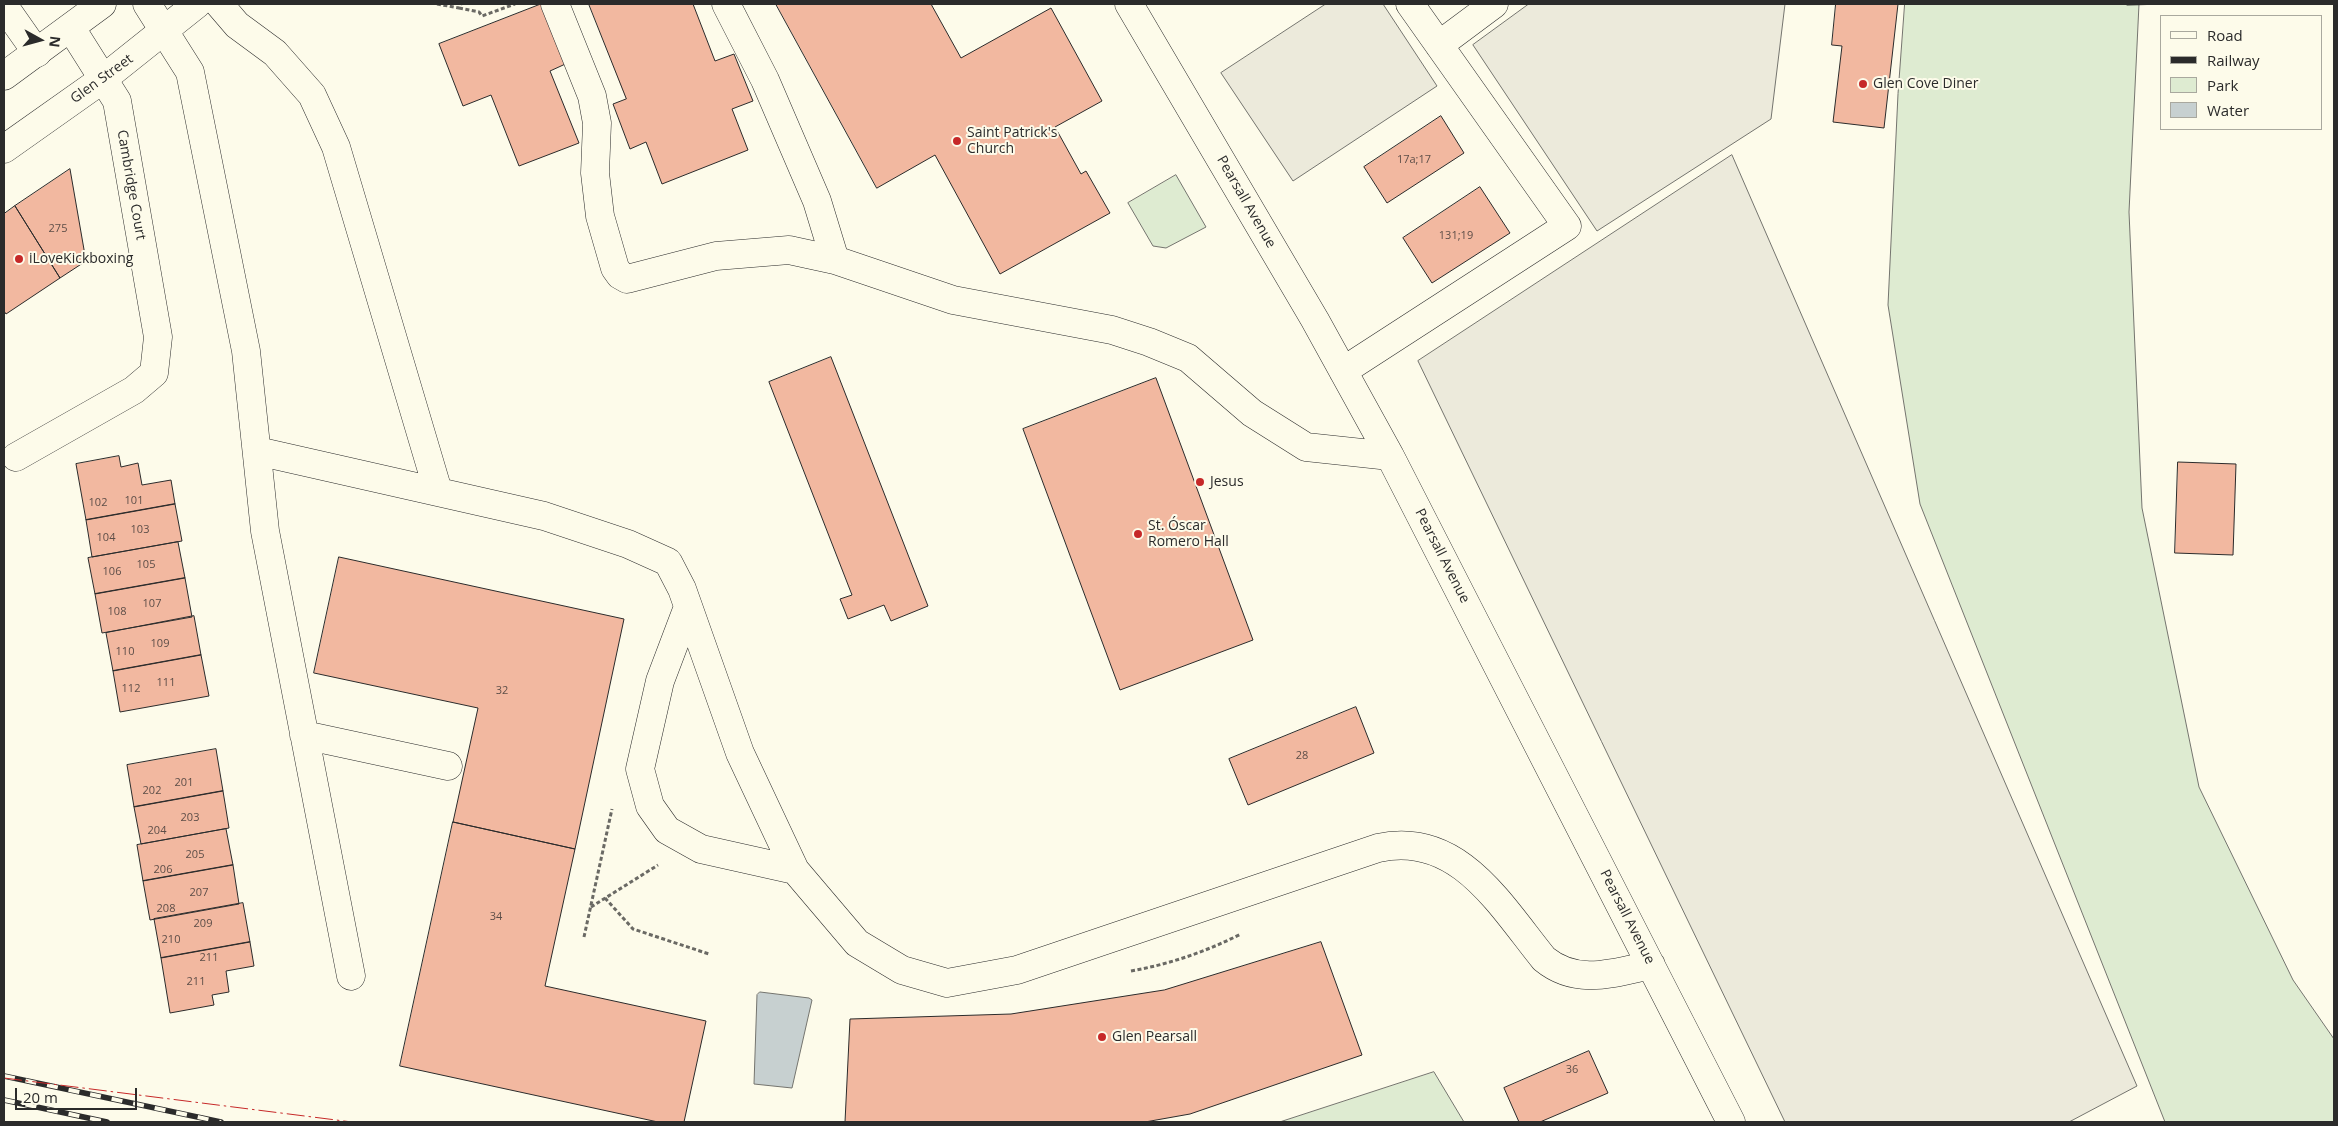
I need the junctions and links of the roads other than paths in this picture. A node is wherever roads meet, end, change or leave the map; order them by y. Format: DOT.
graph roads {
  1 [pos="147,4"];
  2 [pos="197,4"];
  3 [pos="219,4"];
  4 [pos="555,4"];
  5 [pos="726,4"];
  6 [pos="1129,4"];
  7 [pos="1410,4"];
  8 [pos="1494,4"];
  9 [pos="98,5"];
  10 [pos="4,6"];
  11 [pos="71,28"];
  12 [pos="165,32"];
  13 [pos="1439,45"];
  14 [pos="37,54"];
  15 [pos="4,76"];
  16 [pos="103,79"];
  17 [pos="4,149"];
  18 [pos="835,260"];
  19 [pos="1343,371"];
  20 [pos="256,452"];
  21 [pos="1390,456"];
  22 [pos="16,457"];
  23 [pos="438,492"];
  24 [pos="688,607"];
  25 [pos="304,735"];
  26 [pos="448,766"];
  27 [pos="795,870"];
  28 [pos="1651,965"];
  29 [pos="351,976"];
  30 [pos="1731,1122"];
  1 -- 12 [label="street"];
  2 -- 12 [label="street, Glen Street"];
  3 -- 23 [label="street"];
  4 -- 18 [label="street"];
  5 -- 18 [label="street"];
  6 -- 19 [label="street, Pearsall Avenue"];
  7 -- 13 [label="street"];
  8 -- 13 [label="street"];
  9 -- 11 [label="street"];
  10 -- 14 [label="street"];
  11 -- 14 [label="street"];
  11 -- 16 [label="street, Cambridge Court"];
  12 -- 16 [label="street, Glen Street"];
  12 -- 20 [label="street"];
  13 -- 19 [label="street"];
  14 -- 15 [label="street"];
  16 -- 17 [label="street, Glen Street"];
  16 -- 22 [label="street, Cambridge Court"];
  18 -- 21 [label="street"];
  19 -- 21 [label="street, Pearsall Avenue"];
  20 -- 23 [label="street"];
  20 -- 25 [label="street"];
  21 -- 28 [label="street, Pearsall Avenue"];
  23 -- 24 [label="street"];
  24 -- 27 [label="street"];
  24 -- 27 [label="street"];
  25 -- 26 [label="street"];
  25 -- 29 [label="street"];
  27 -- 28 [label="street"];
  28 -- 30 [label="street, Pearsall Avenue"];
}
